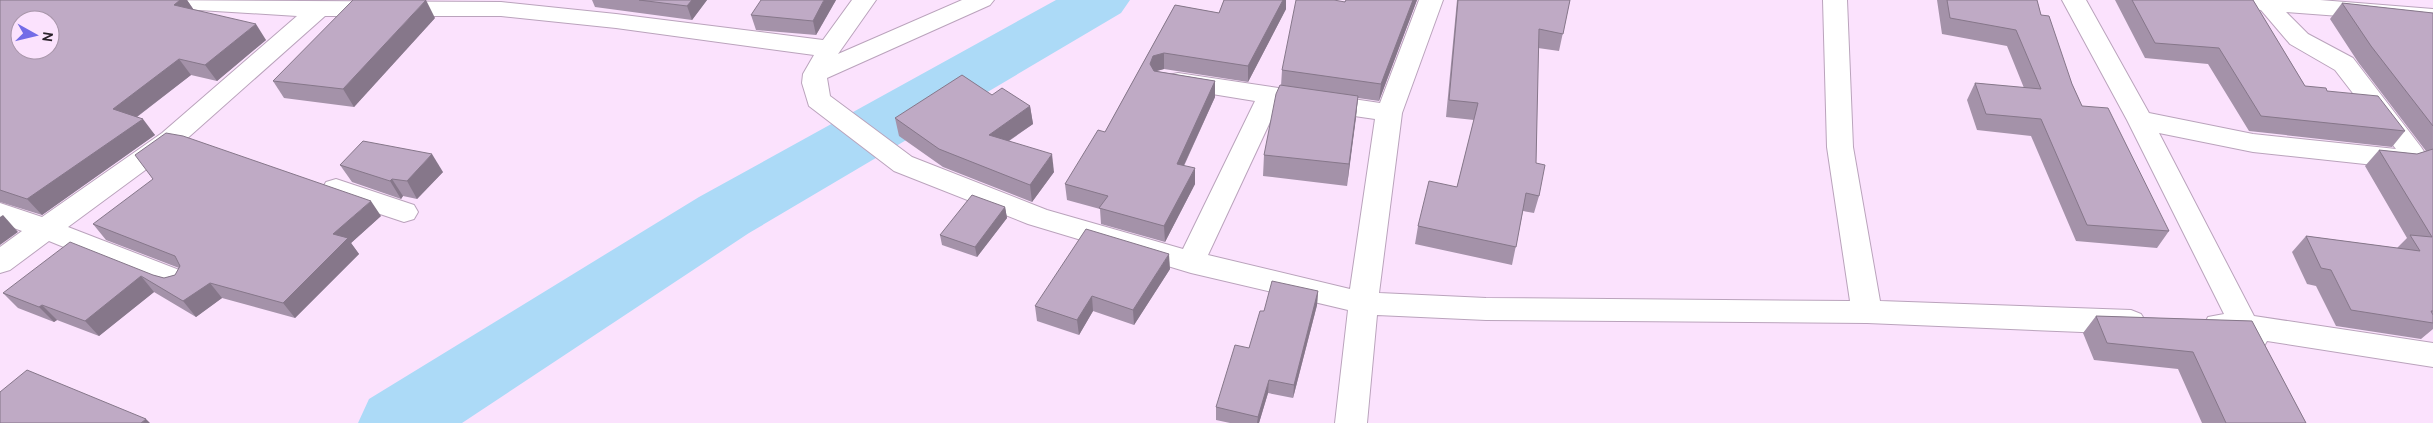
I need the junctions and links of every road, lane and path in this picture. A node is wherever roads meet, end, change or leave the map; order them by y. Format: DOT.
graph roads {
  1 [pos="150,0"];
  2 [pos="627,0"];
  3 [pos="864,0"];
  4 [pos="982,0"];
  5 [pos="1431,0"];
  6 [pos="1835,0"];
  7 [pos="2074,0"];
  8 [pos="2227,0"];
  9 [pos="474,4"];
  10 [pos="2268,4"];
  11 [pos="319,9"];
  12 [pos="2433,16"];
  13 [pos="616,21"];
  14 [pos="829,49"];
  15 [pos="816,74"];
  16 [pos="1164,79"];
  17 [pos="1270,95"];
  18 [pos="1390,113"];
  19 [pos="2140,120"];
  20 [pos="311,180"];
  21 [pos="404,212"];
  22 [pos="0,213"];
  23 [pos="46,228"];
  24 [pos="0,262"];
  25 [pos="1191,262"];
  26 [pos="177,281"];
  27 [pos="1363,303"];
  28 [pos="1867,312"];
  29 [pos="2155,322"];
  30 [pos="2195,324"];
  31 [pos="2245,326"];
  32 [pos="2433,355"];
  33 [pos="2268,366"];
  34 [pos="1352,423"];
  1 -- 11 [label="street"];
  2 -- 13 [label="street"];
  3 -- 14 [label="street"];
  4 -- 15 [label="street"];
  5 -- 18 [label="street"];
  6 -- 28 [label="street"];
  7 -- 19 [label="street"];
  8 -- 10 [label="street"];
  9 -- 11 [label="street"];
  9 -- 13 [label="street"];
  10 -- 12 [label="street"];
  10 -- 19 [label="street"];
  11 -- 23 [label="street"];
  13 -- 14 [label="street"];
  14 -- 15 [label="street"];
  15 -- 25 [label="street"];
  16 -- 17 [label="street"];
  17 -- 18 [label="street"];
  17 -- 25 [label="street"];
  18 -- 27 [label="street"];
  19 -- 31 [label="street"];
  20 -- 21 [label="street"];
  22 -- 23 [label="street"];
  23 -- 24 [label="street"];
  23 -- 26 [label="street"];
  25 -- 27 [label="street"];
  27 -- 28 [label="street"];
  27 -- 34 [label="street"];
  28 -- 29 [label="street"];
  30 -- 31 [label="street"];
  31 -- 32 [label="street"];
  31 -- 33 [label="street"];
}
